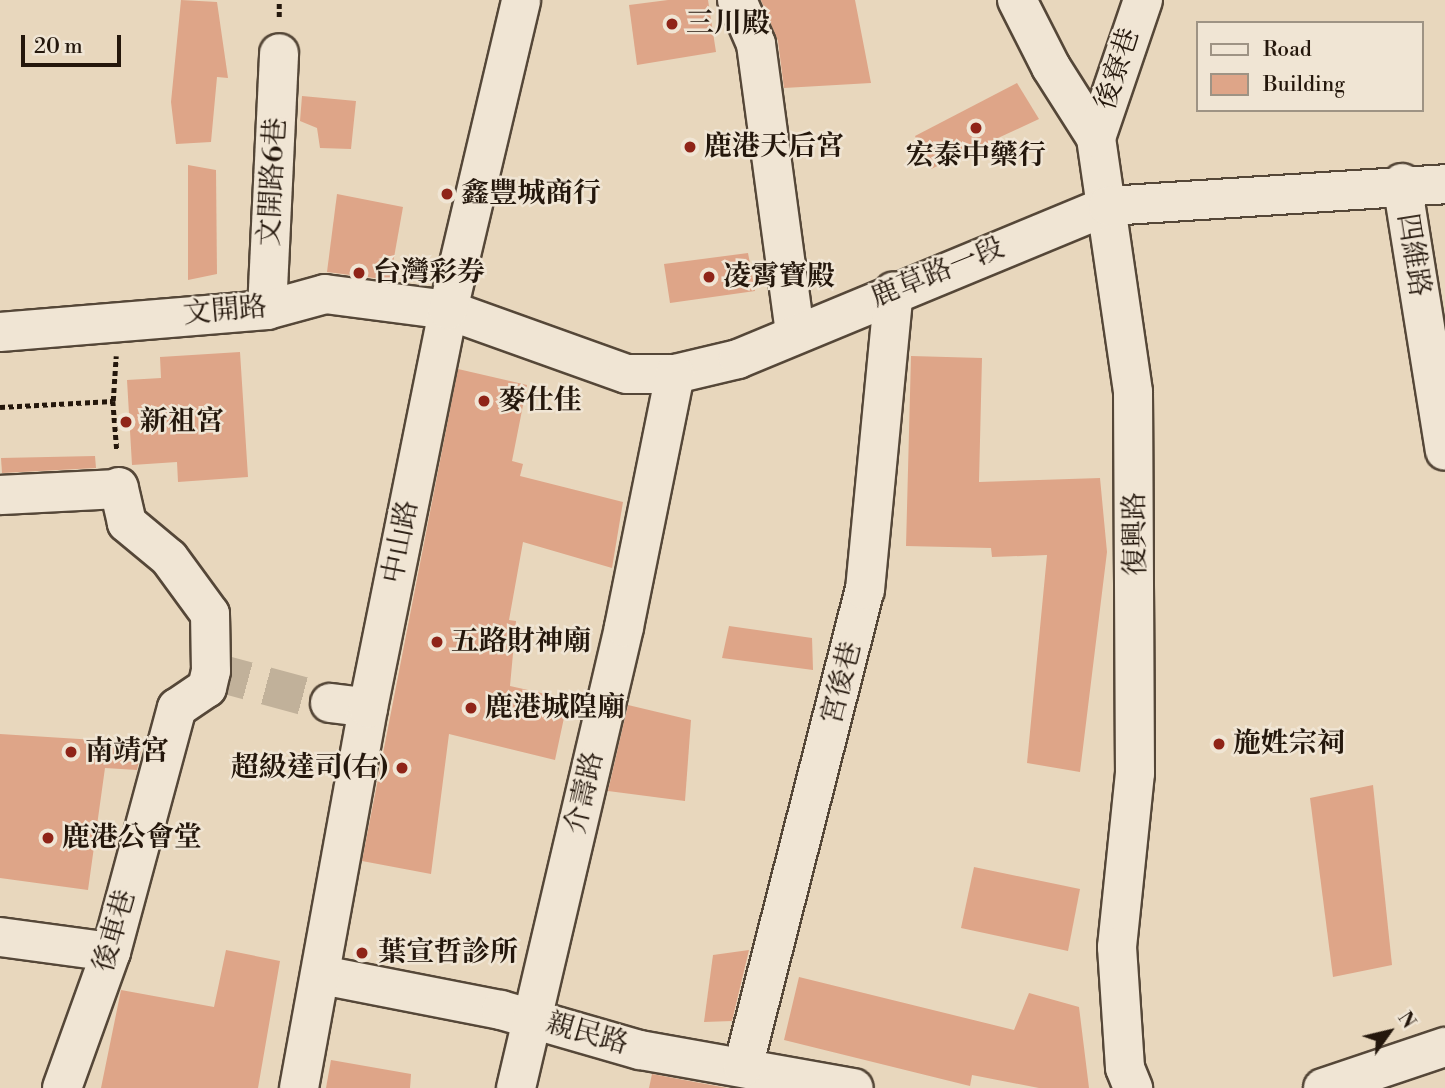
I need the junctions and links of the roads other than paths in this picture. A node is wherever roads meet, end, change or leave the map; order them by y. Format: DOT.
graph roads {
  1 [pos="521,0"];
  2 [pos="737,0"];
  3 [pos="1017,0"];
  4 [pos="1143,0"];
  5 [pos="279,53"];
  6 [pos="1096,138"];
  7 [pos="1402,183"];
  8 [pos="1445,184"];
  9 [pos="1108,206"];
  10 [pos="894,291"];
  11 [pos="267,310"];
  12 [pos="448,310"];
  13 [pos="795,331"];
  14 [pos="0,332"];
  15 [pos="675,374"];
  16 [pos="1445,451"];
  17 [pos="0,495"];
  18 [pos="330,703"];
  19 [pos="368,708"];
  20 [pos="0,937"];
  21 [pos="111,952"];
  22 [pos="322,975"];
  23 [pos="533,1019"];
  24 [pos="1445,1047"];
  25 [pos="743,1067"];
  26 [pos="62,1088"];
  27 [pos="299,1088"];
  28 [pos="516,1088"];
  29 [pos="854,1088"];
  30 [pos="1133,1088"];
  31 [pos="1323,1088"];
  1 -- 12 [label="street, 中山路"];
  2 -- 13 [label="street"];
  3 -- 6 [label="street, 復興路"];
  4 -- 6 [label="street, 後寮巷"];
  5 -- 11 [label="street, 文開路6巷"];
  6 -- 9 [label="street, 復興路"];
  7 -- 8 [label="street, 鹿草路一段"];
  7 -- 9 [label="street, 鹿草路一段"];
  7 -- 16 [label="street, 四維路"];
  9 -- 10 [label="street, 鹿草路一段"];
  9 -- 30 [label="street, 復興路"];
  10 -- 13 [label="street, 鹿草路一段"];
  10 -- 25 [label="street, 宮後巷"];
  11 -- 12 [label="street, 文開路"];
  11 -- 14 [label="street, 文開路"];
  12 -- 15 [label="street, 鹿草路一段"];
  12 -- 19 [label="street, 中山路"];
  13 -- 15 [label="street, 鹿草路一段"];
  15 -- 23 [label="street, 介壽路"];
  17 -- 21 [label="street, 後車巷"];
  18 -- 19 [label="street"];
  19 -- 22 [label="street, 中山路"];
  20 -- 21 [label="street"];
  21 -- 26 [label="street, 後車巷"];
  22 -- 23 [label="street, 親民路"];
  22 -- 27 [label="street, 中山路"];
  23 -- 25 [label="street, 親民路"];
  23 -- 28 [label="street, 介壽路"];
  24 -- 31 [label="street"];
  25 -- 29 [label="street, 親民路"];
}
